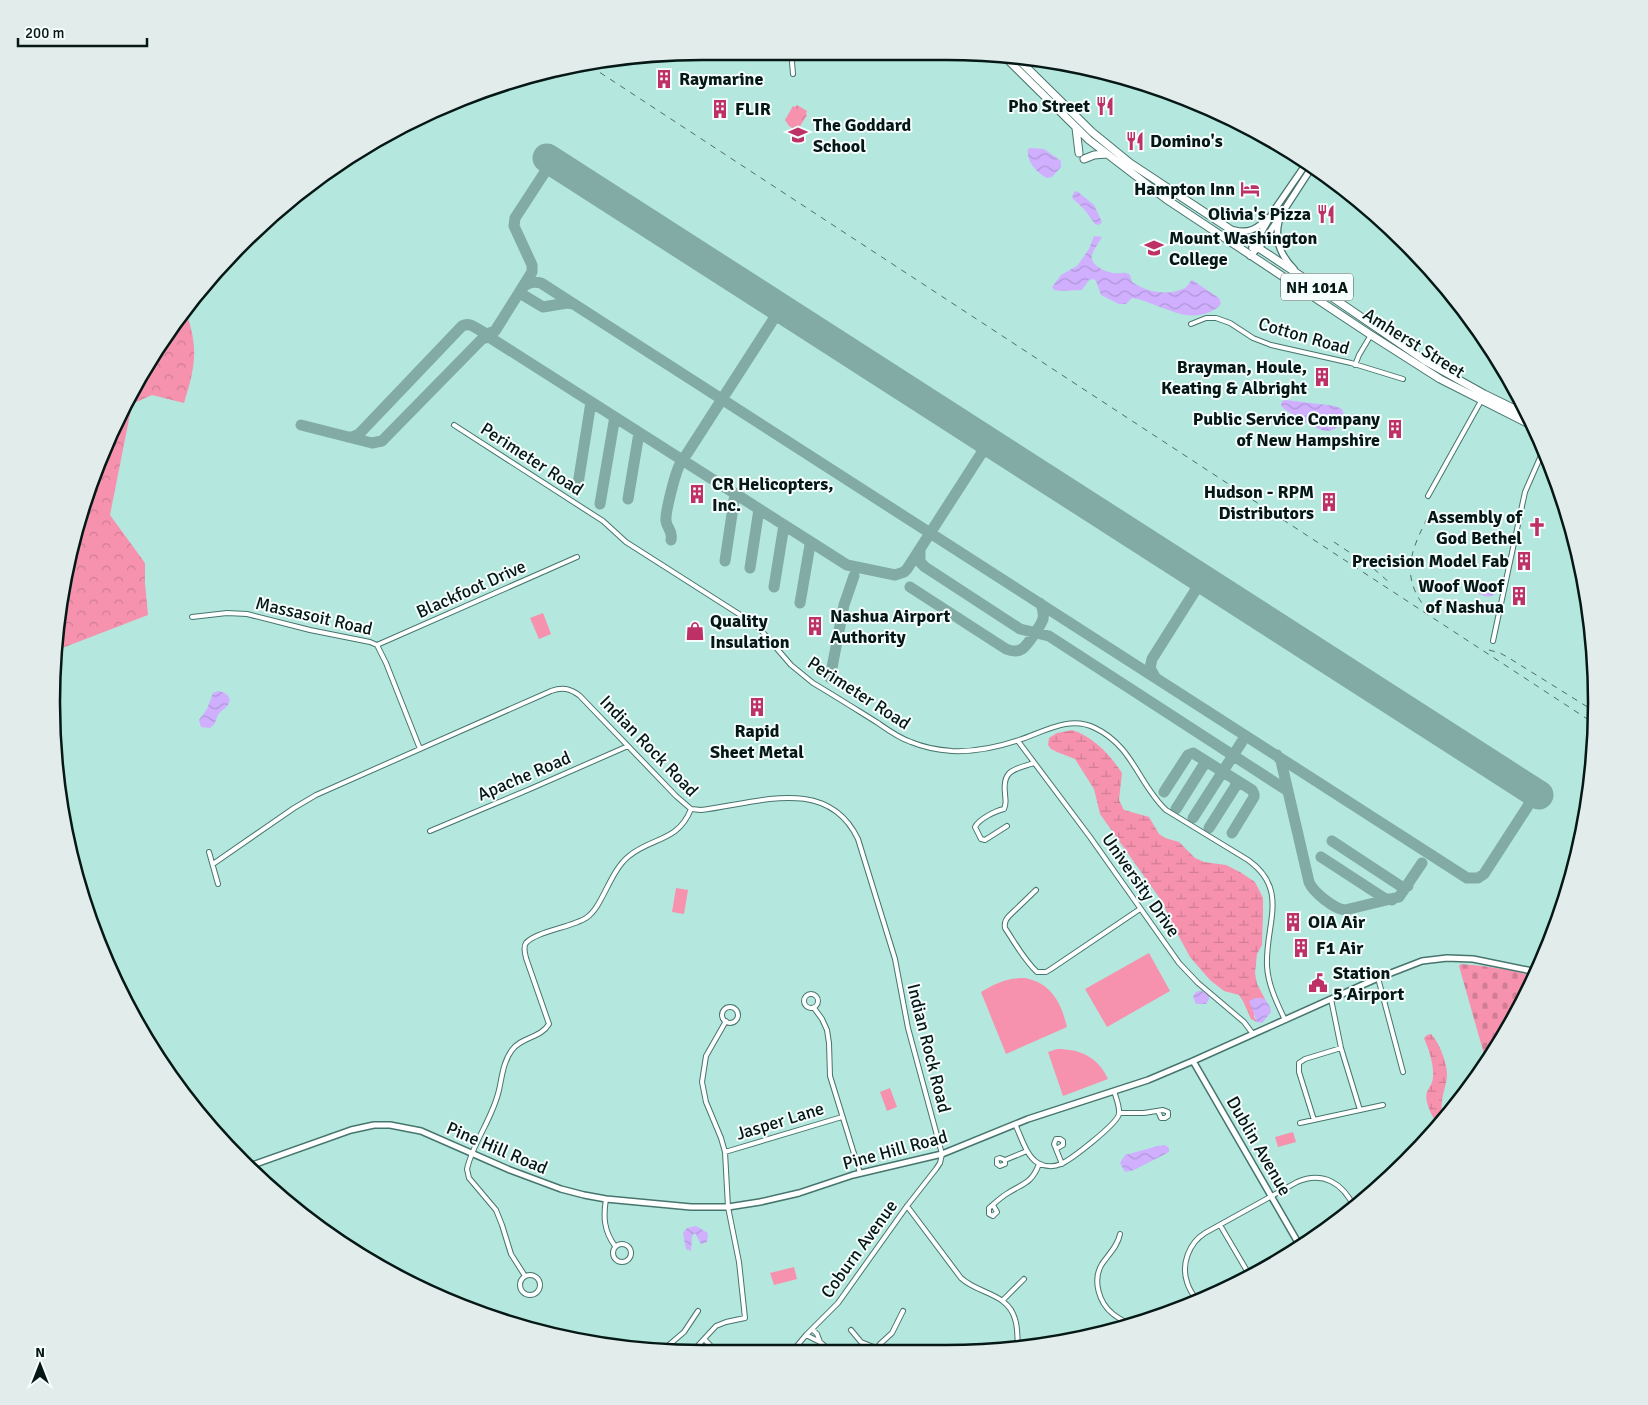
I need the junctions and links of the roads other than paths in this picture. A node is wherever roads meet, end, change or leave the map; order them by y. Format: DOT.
graph roads {
  1 [pos="792,60"];
  2 [pos="1011,63"];
  3 [pos="1024,65"];
  4 [pos="793,74"];
  5 [pos="1076,128"];
  6 [pos="1078,153"];
  7 [pos="1107,154"];
  8 [pos="1084,159"];
  9 [pos="1303,169"];
  10 [pos="1308,173"];
  11 [pos="1275,209"];
  12 [pos="1282,212"];
  13 [pos="1232,230"];
  14 [pos="1257,246"];
  15 [pos="1250,256"];
  16 [pos="1301,276"];
  17 [pos="1191,324"];
  18 [pos="1371,335"];
  19 [pos="1355,365"];
  20 [pos="1403,379"];
  21 [pos="1481,401"];
  22 [pos="1518,411"];
  23 [pos="1523,421"];
  24 [pos="454,425"];
  25 [pos="1540,458"];
  26 [pos="1428,496"];
  27 [pos="577,557"];
  28 [pos="192,618"];
  29 [pos="1493,641"];
  30 [pos="377,645"];
  31 [pos="1018,741"];
  32 [pos="628,746"];
  33 [pos="420,749"];
  34 [pos="1034,763"];
  35 [pos="691,809"];
  36 [pos="1006,826"];
  37 [pos="430,831"];
  38 [pos="209,852"];
  39 [pos="213,864"];
  40 [pos="218,884"];
  41 [pos="1036,890"];
  42 [pos="1140,909"];
  43 [pos="1529,970"];
  44 [pos="1378,978"];
  45 [pos="1331,999"];
  46 [pos="814,1008"];
  47 [pos="1284,1020"];
  48 [pos="726,1021"];
  49 [pos="1253,1034"];
  50 [pos="1341,1048"];
  51 [pos="1193,1061"];
  52 [pos="1403,1072"];
  53 [pos="1114,1091"];
  54 [pos="1383,1105"];
  55 [pos="1360,1110"];
  56 [pos="1158,1111"];
  57 [pos="1119,1113"];
  58 [pos="842,1117"];
  59 [pos="1314,1120"];
  60 [pos="1300,1123"];
  61 [pos="1016,1124"];
  62 [pos="1056,1149"];
  63 [pos="1027,1151"];
  64 [pos="725,1152"];
  65 [pos="472,1154"];
  66 [pos="942,1154"];
  67 [pos="1005,1160"];
  68 [pos="255,1164"];
  69 [pos="1039,1164"];
  70 [pos="1062,1164"];
  71 [pos="860,1174"];
  72 [pos="1272,1196"];
  73 [pos="606,1199"];
  74 [pos="1351,1201"];
  75 [pos="993,1205"];
  76 [pos="907,1206"];
  77 [pos="728,1207"];
  78 [pos="1220,1225"];
  79 [pos="1120,1234"];
  80 [pos="1297,1240"];
  81 [pos="614,1246"];
  82 [pos="1247,1270"];
  83 [pos="525,1276"];
  84 [pos="1024,1279"];
  85 [pos="1194,1295"];
  86 [pos="1003,1300"];
  87 [pos="698,1311"];
  88 [pos="902,1311"];
  89 [pos="1122,1320"];
  90 [pos="812,1329"];
  91 [pos="851,1330"];
  92 [pos="806,1335"];
  93 [pos="704,1340"];
  94 [pos="1018,1341"];
  95 [pos="820,1342"];
  96 [pos="669,1344"];
  97 [pos="699,1345"];
  98 [pos="710,1345"];
  99 [pos="798,1345"];
  100 [pos="824,1345"];
  101 [pos="866,1345"];
  102 [pos="881,1345"];
  1 -- 4 [label="street"];
  2 -- 5 [label="highway, Amherst Street / NH 101A"];
  3 -- 13 [label="highway, Amherst Street / NH 101A"];
  5 -- 6 [label="highway"];
  5 -- 7 [label="highway, Amherst Street / NH 101A"];
  7 -- 8 [label="highway"];
  7 -- 15 [label="highway, Amherst Street / NH 101A"];
  9 -- 11 [label="main road"];
  10 -- 12 [label="main road"];
  11 -- 13 [label="main road"];
  11 -- 14 [label="main road"];
  12 -- 14 [label="main road"];
  12 -- 16 [label="main road"];
  13 -- 14 [label="highway, Amherst Street / NH 101A"];
  14 -- 15 [label="main road"];
  14 -- 16 [label="highway, Amherst Street / NH 101A"];
  15 -- 18 [label="highway, Amherst Street / NH 101A"];
  16 -- 22 [label="highway, Amherst Street / NH 101A"];
  17 -- 19 [label="street, Cotton Road"];
  18 -- 19 [label="street, Cotton Road"];
  18 -- 21 [label="highway, Amherst Street / NH 101A"];
  19 -- 20 [label="street, Cotton Road"];
  21 -- 23 [label="highway, Amherst Street / NH 101A"];
  21 -- 26 [label="street"];
  24 -- 31 [label="street, Perimeter Road"];
  25 -- 29 [label="street"];
  27 -- 30 [label="street, Blackfoot Drive"];
  28 -- 30 [label="street, Massasoit Road"];
  30 -- 33 [label="street, Massasoit Road"];
  31 -- 34 [label="street, University Drive"];
  31 -- 47 [label="street, Perimeter Road"];
  32 -- 33 [label="street, Indian Rock Road"];
  32 -- 35 [label="street, Indian Rock Road"];
  32 -- 37 [label="street, Apache Road"];
  33 -- 39 [label="street, Indian Rock Road"];
  34 -- 36 [label="street"];
  34 -- 42 [label="street, University Drive"];
  35 -- 65 [label="street"];
  35 -- 66 [label="street, Indian Rock Road"];
  38 -- 39 [label="street"];
  39 -- 40 [label="street"];
  41 -- 42 [label="street"];
  42 -- 49 [label="street, University Drive"];
  43 -- 44 [label="street, Pine Hill Road"];
  44 -- 45 [label="street, Pine Hill Road"];
  44 -- 52 [label="street"];
  45 -- 47 [label="street, Pine Hill Road"];
  45 -- 50 [label="street"];
  46 -- 58 [label="street"];
  47 -- 49 [label="street, Pine Hill Road"];
  48 -- 48 [label="street"];
  48 -- 64 [label="street"];
  49 -- 51 [label="street, Pine Hill Road"];
  50 -- 55 [label="street"];
  50 -- 59 [label="street"];
  51 -- 53 [label="street, Pine Hill Road"];
  51 -- 72 [label="street, Dublin Avenue"];
  53 -- 57 [label="street"];
  53 -- 61 [label="street, Pine Hill Road"];
  54 -- 55 [label="street"];
  55 -- 59 [label="street"];
  56 -- 57 [label="street"];
  57 -- 70 [label="street"];
  58 -- 64 [label="street, Jasper Lane"];
  58 -- 71 [label="street"];
  59 -- 60 [label="street"];
  61 -- 63 [label="street"];
  61 -- 66 [label="street, Pine Hill Road"];
  62 -- 70 [label="street"];
  63 -- 67 [label="street"];
  63 -- 69 [label="street"];
  64 -- 77 [label="street"];
  65 -- 68 [label="street, Pine Hill Road"];
  65 -- 73 [label="street, Pine Hill Road"];
  65 -- 83 [label="street"];
  66 -- 71 [label="street, Pine Hill Road"];
  66 -- 76 [label="street, Coburn Avenue"];
  69 -- 70 [label="street"];
  69 -- 75 [label="street"];
  71 -- 77 [label="street, Pine Hill Road"];
  72 -- 74 [label="street"];
  72 -- 78 [label="street"];
  72 -- 80 [label="street, Dublin Avenue"];
  73 -- 77 [label="street, Pine Hill Road"];
  73 -- 81 [label="street"];
  76 -- 86 [label="street"];
  76 -- 90 [label="street, Coburn Avenue"];
  77 -- 93 [label="street"];
  78 -- 82 [label="street"];
  78 -- 85 [label="street"];
  79 -- 89 [label="street"];
  81 -- 81 [label="street"];
  83 -- 83 [label="street"];
  84 -- 86 [label="street"];
  86 -- 94 [label="street"];
  87 -- 96 [label="street"];
  88 -- 102 [label="street"];
  90 -- 92 [label="street, Coburn Avenue"];
  90 -- 95 [label="street"];
  91 -- 101 [label="street"];
  92 -- 95 [label="street"];
  92 -- 99 [label="street, Coburn Avenue"];
  93 -- 97 [label="street"];
  93 -- 98 [label="street"];
  95 -- 100 [label="street"];
}
